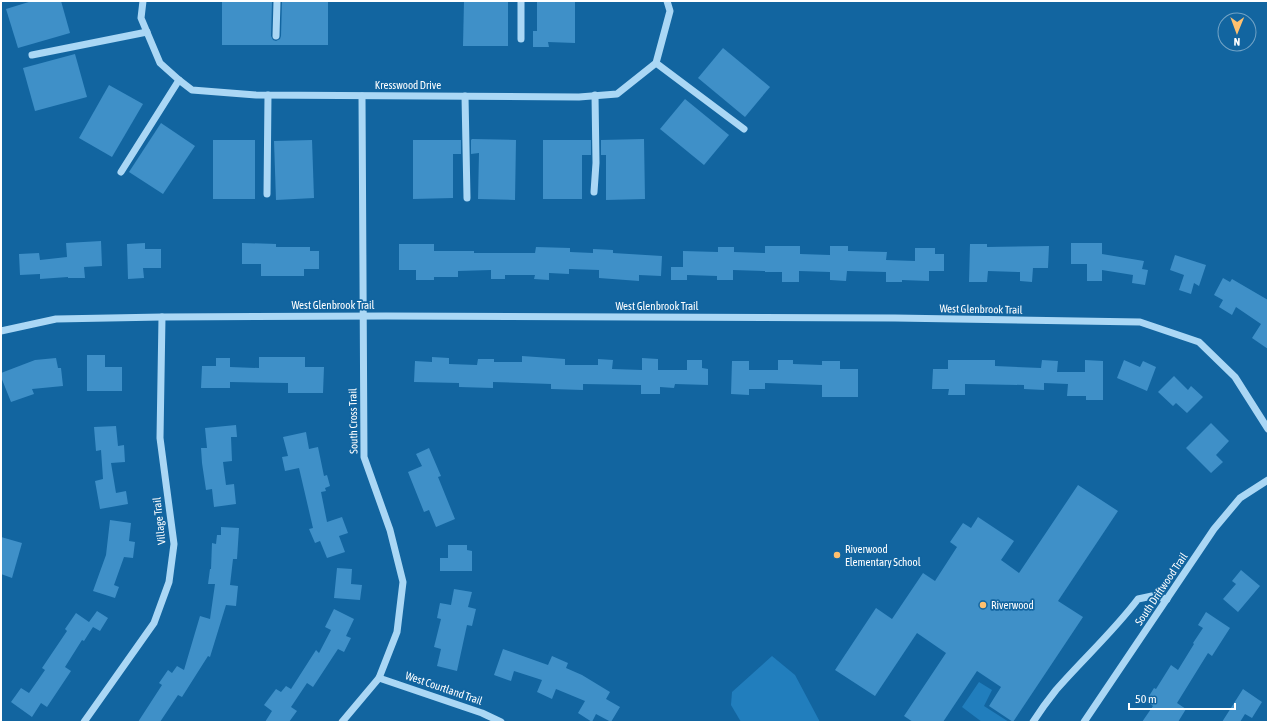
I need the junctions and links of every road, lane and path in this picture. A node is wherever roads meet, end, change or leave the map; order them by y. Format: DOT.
graph roads {
  1 [pos="143,1"];
  2 [pos="277,1"];
  3 [pos="521,1"];
  4 [pos="667,1"];
  5 [pos="147,32"];
  6 [pos="276,36"];
  7 [pos="521,39"];
  8 [pos="32,55"];
  9 [pos="656,63"];
  10 [pos="179,80"];
  11 [pos="268,95"];
  12 [pos="595,95"];
  13 [pos="362,96"];
  14 [pos="466,96"];
  15 [pos="744,129"];
  16 [pos="121,172"];
  17 [pos="594,192"];
  18 [pos="267,194"];
  19 [pos="467,198"];
  20 [pos="362,316"];
  21 [pos="162,317"];
  22 [pos="1,331"];
  23 [pos="1268,429"];
  24 [pos="1268,480"];
  25 [pos="1167,599"];
  26 [pos="378,678"];
  27 [pos="84,722"];
  28 [pos="342,722"];
  29 [pos="501,722"];
  30 [pos="1033,722"];
  31 [pos="1084,722"];
  1 -- 5 [label="street, Kresswood Drive"];
  2 -- 6 [label="street"];
  3 -- 7 [label="street"];
  4 -- 9 [label="street"];
  5 -- 8 [label="street"];
  5 -- 10 [label="street, Kresswood Drive"];
  9 -- 12 [label="street, Kresswood Drive"];
  9 -- 15 [label="street"];
  10 -- 11 [label="street, Kresswood Drive"];
  10 -- 16 [label="street"];
  11 -- 13 [label="street, Kresswood Drive"];
  11 -- 18 [label="street"];
  12 -- 14 [label="street, Kresswood Drive"];
  12 -- 17 [label="street"];
  13 -- 14 [label="street, Kresswood Drive"];
  13 -- 20 [label="street, South Cross Trail"];
  14 -- 19 [label="street"];
  20 -- 21 [label="street, West Glenbrook Trail"];
  20 -- 23 [label="street, West Glenbrook Trail"];
  20 -- 26 [label="street, South Cross Trail"];
  21 -- 22 [label="street, West Glenbrook Trail"];
  21 -- 27 [label="street, Village Trail"];
  24 -- 25 [label="street, South Driftwood Trail"];
  25 -- 30 [label="street"];
  25 -- 31 [label="street, South Driftwood Trail"];
  26 -- 28 [label="street, South Cross Trail"];
  26 -- 29 [label="street, West Courtland Trail"];
}
